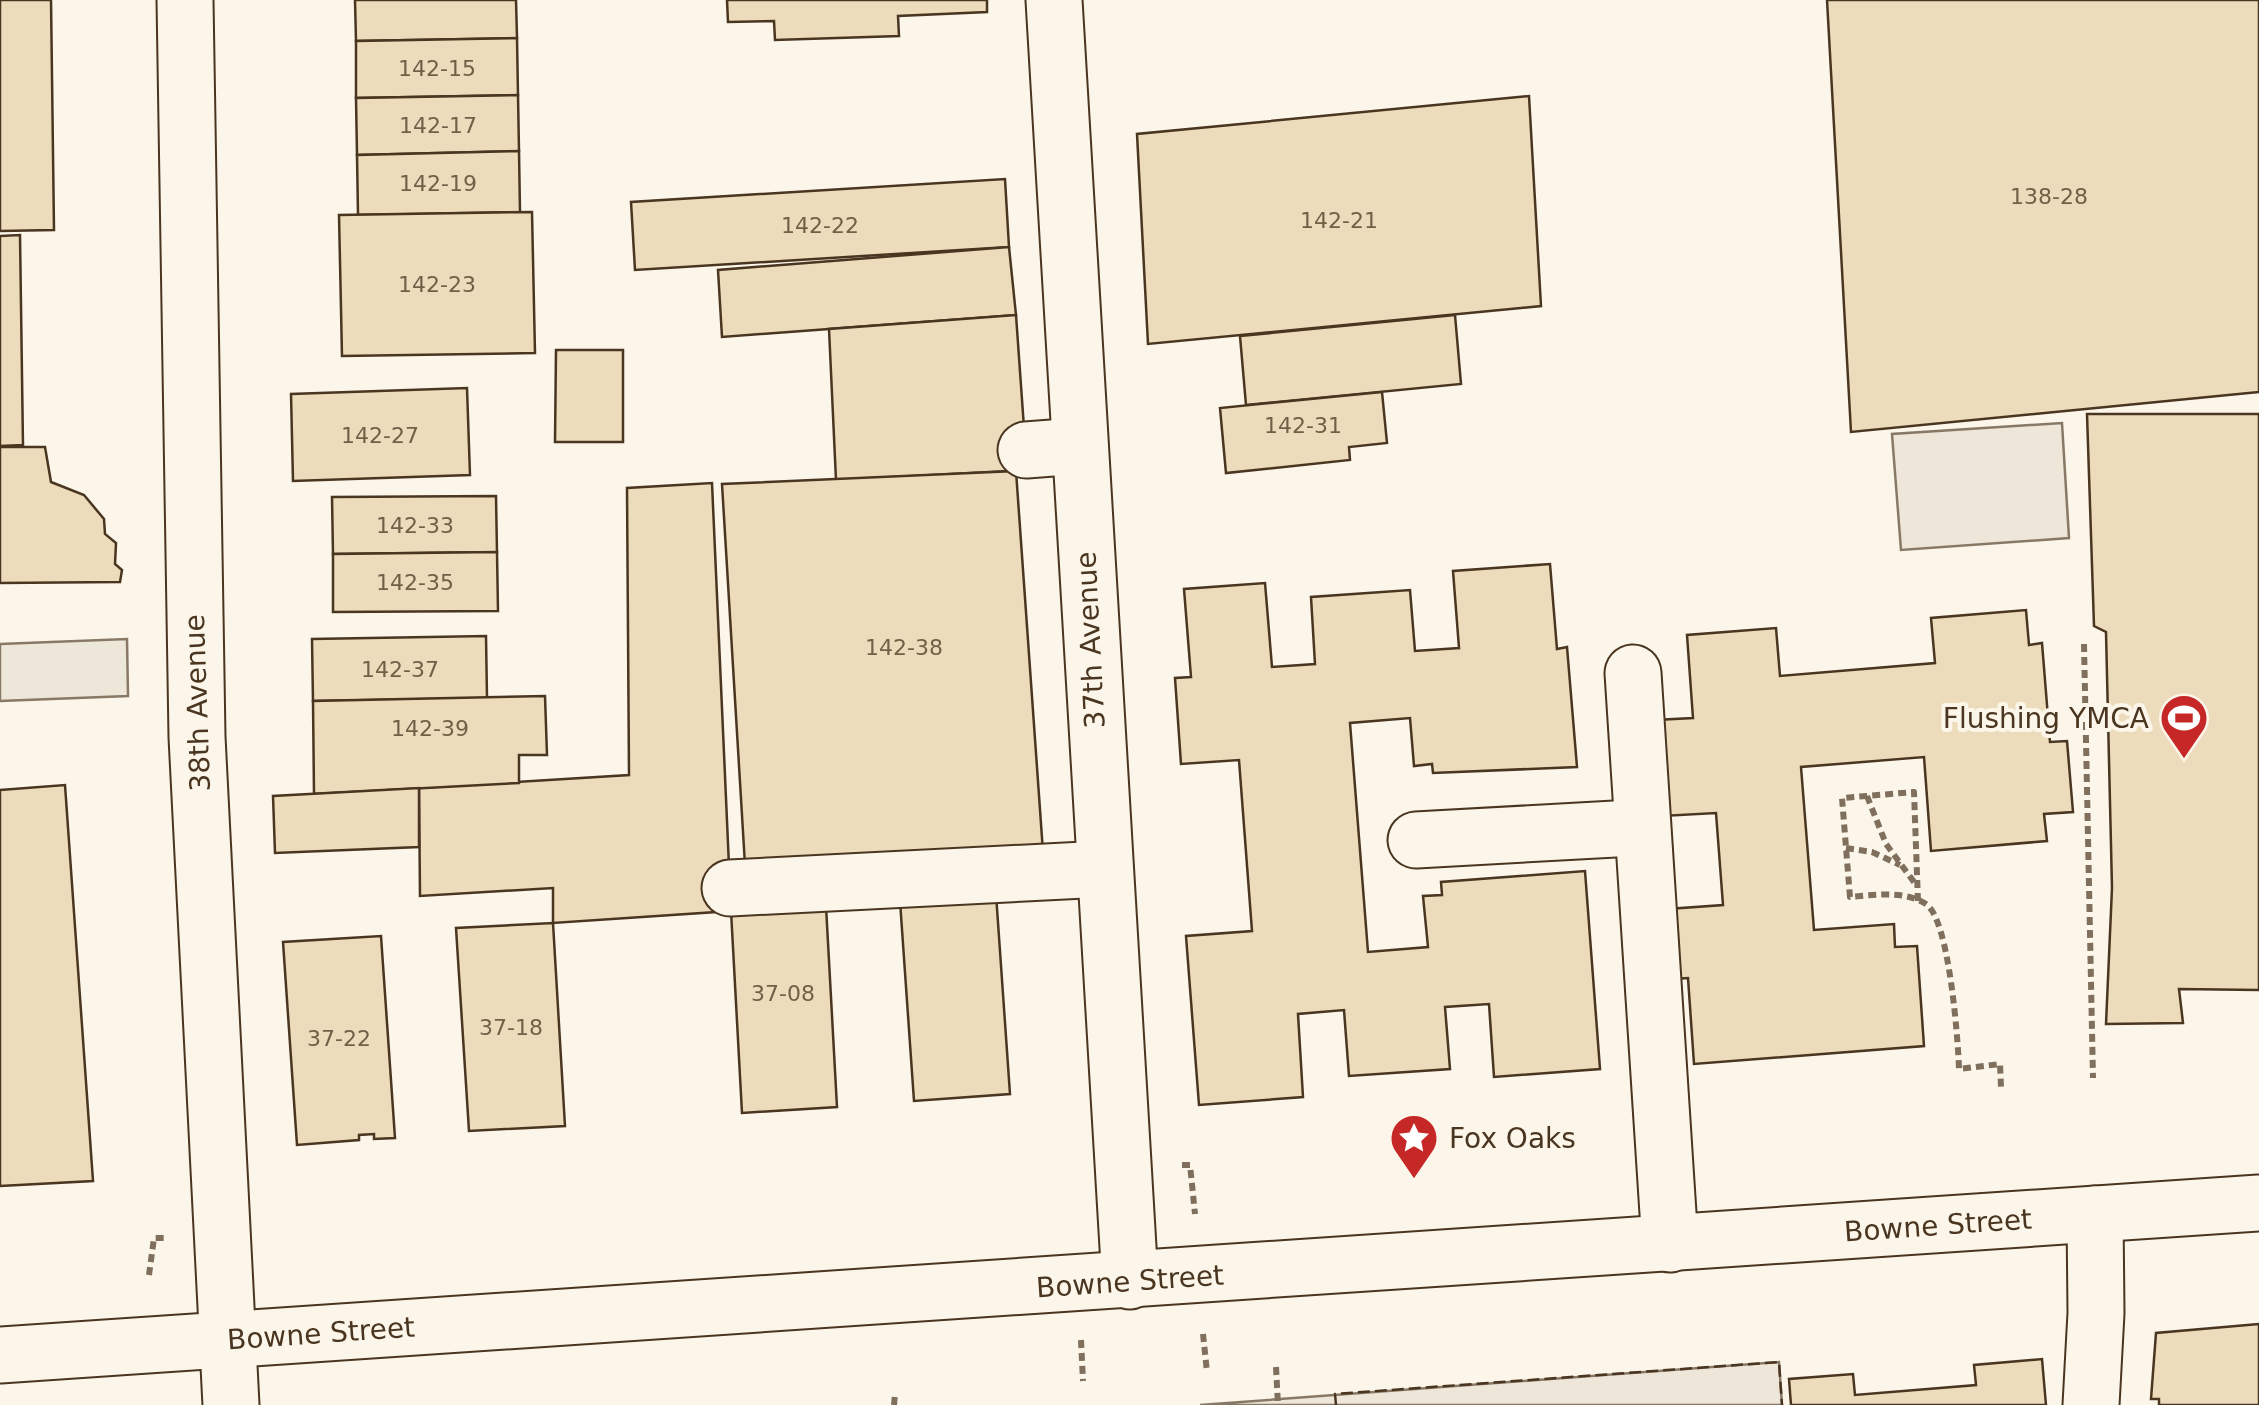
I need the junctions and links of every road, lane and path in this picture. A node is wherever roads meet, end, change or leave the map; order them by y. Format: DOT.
graph roads {
  1 [pos="186,0"];
  2 [pos="1054,0"];
  3 [pos="2084,644"];
  4 [pos="1633,673"];
  5 [pos="1608,729"];
  6 [pos="1867,796"];
  7 [pos="1615,829"];
  8 [pos="1416,840"];
  9 [pos="1846,848"];
  10 [pos="1901,866"];
  11 [pos="1104,870"];
  12 [pos="1918,887"];
  13 [pos="730,888"];
  14 [pos="1918,901"];
  15 [pos="2093,1078"];
  16 [pos="2002,1087"];
  17 [pos="2259,1203"];
  18 [pos="2095,1214"];
  19 [pos="176,1238"];
  20 [pos="1656,1245"];
  21 [pos="149,1275"];
  22 [pos="1130,1281"];
  23 [pos="1202,1324"];
  24 [pos="1081,1334"];
  25 [pos="226,1338"];
  26 [pos="0,1356"];
  27 [pos="1276,1367"];
  28 [pos="1207,1372"];
  29 [pos="1084,1381"];
  30 [pos="894,1394"];
  31 [pos="231,1405"];
  32 [pos="894,1405"];
  33 [pos="1278,1405"];
  34 [pos="2090,1405"];
  1 -- 25 [label="street, 38th Avenue"];
  2 -- 11 [label="street, 37th Avenue"];
  3 -- 15 [label="path"];
  4 -- 20 [label="street"];
  5 -- 7 [label="street"];
  6 -- 9 [label="path"];
  6 -- 10 [label="path"];
  6 -- 12 [label="path"];
  7 -- 8 [label="street"];
  7 -- 20 [label="street"];
  9 -- 10 [label="path"];
  9 -- 14 [label="path"];
  10 -- 12 [label="path"];
  11 -- 13 [label="street"];
  11 -- 22 [label="street, 37th Avenue"];
  12 -- 14 [label="path"];
  14 -- 16 [label="path"];
  17 -- 18 [label="street, Bowne Street"];
  18 -- 20 [label="street, Bowne Street"];
  18 -- 34 [label="street"];
  19 -- 21 [label="path"];
  20 -- 22 [label="street, Bowne Street"];
  22 -- 25 [label="street, Bowne Street"];
  23 -- 28 [label="path"];
  24 -- 29 [label="path"];
  25 -- 26 [label="street, Bowne Street"];
  25 -- 31 [label="street, 38th Avenue"];
  27 -- 33 [label="path"];
  30 -- 32 [label="path"];
}
